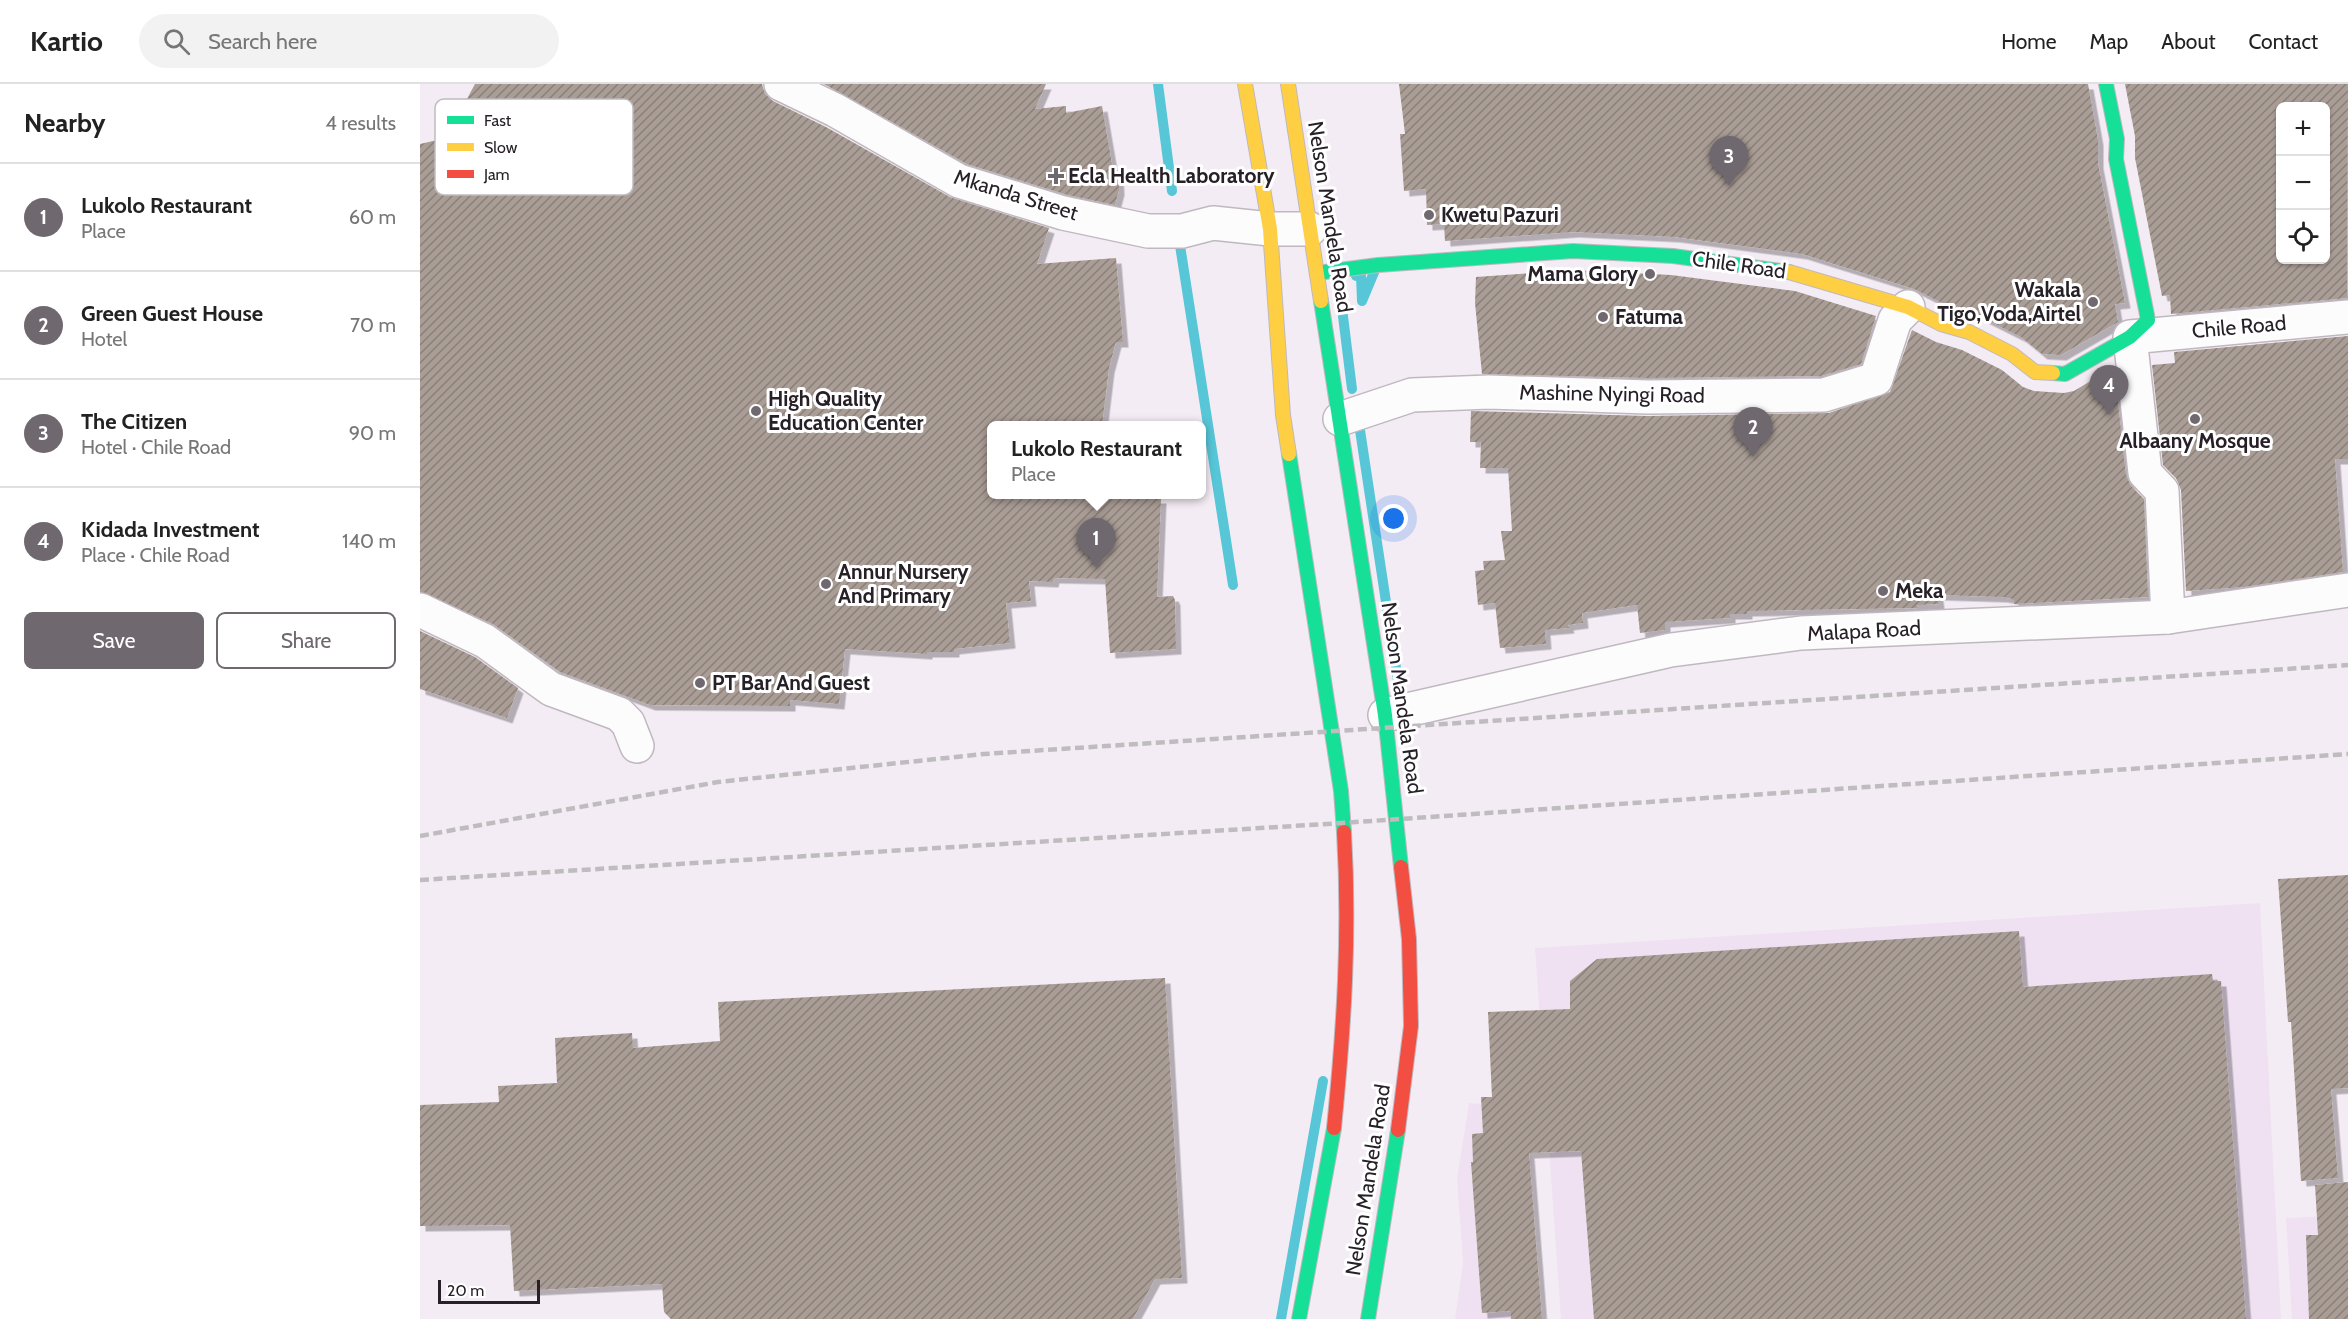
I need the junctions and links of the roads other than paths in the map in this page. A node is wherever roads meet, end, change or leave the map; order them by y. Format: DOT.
graph roads {
  1 [pos="781,84"];
  2 [pos="1245,84"];
  3 [pos="1288,84"];
  4 [pos="2106,84"];
  5 [pos="1270,229"];
  6 [pos="1310,229"];
  7 [pos="1317,273"];
  8 [pos="1908,307"];
  9 [pos="2348,317"];
  10 [pos="2130,337"];
  11 [pos="1340,418"];
  12 [pos="2348,590"];
  13 [pos="420,610"];
  14 [pos="2168,617"];
  15 [pos="1385,715"];
  16 [pos="637,746"];
  17 [pos="1299,1319"];
  18 [pos="1368,1319"];
  1 -- 5 [label="street, Mkanda Street"];
  2 -- 5 [label="main road, Nelson Mandela Road"];
  3 -- 6 [label="main road, Nelson Mandela Road"];
  4 -- 10 [label="main road, Chile Road"];
  5 -- 6 [label="street, Mkanda Street"];
  5 -- 17 [label="main road, Nelson Mandela Road"];
  6 -- 7 [label="main road, Nelson Mandela Road"];
  7 -- 8 [label="main road, Chile Road"];
  7 -- 11 [label="main road, Nelson Mandela Road"];
  8 -- 10 [label="main road, Chile Road"];
  8 -- 11 [label="street, Mashine Nyingi Road"];
  9 -- 10 [label="street, Chile Road"];
  10 -- 14 [label="street"];
  11 -- 15 [label="main road, Nelson Mandela Road"];
  12 -- 14 [label="street, Malapa Road"];
  13 -- 16 [label="street"];
  14 -- 15 [label="street, Malapa Road"];
  15 -- 18 [label="main road, Nelson Mandela Road"];
}
